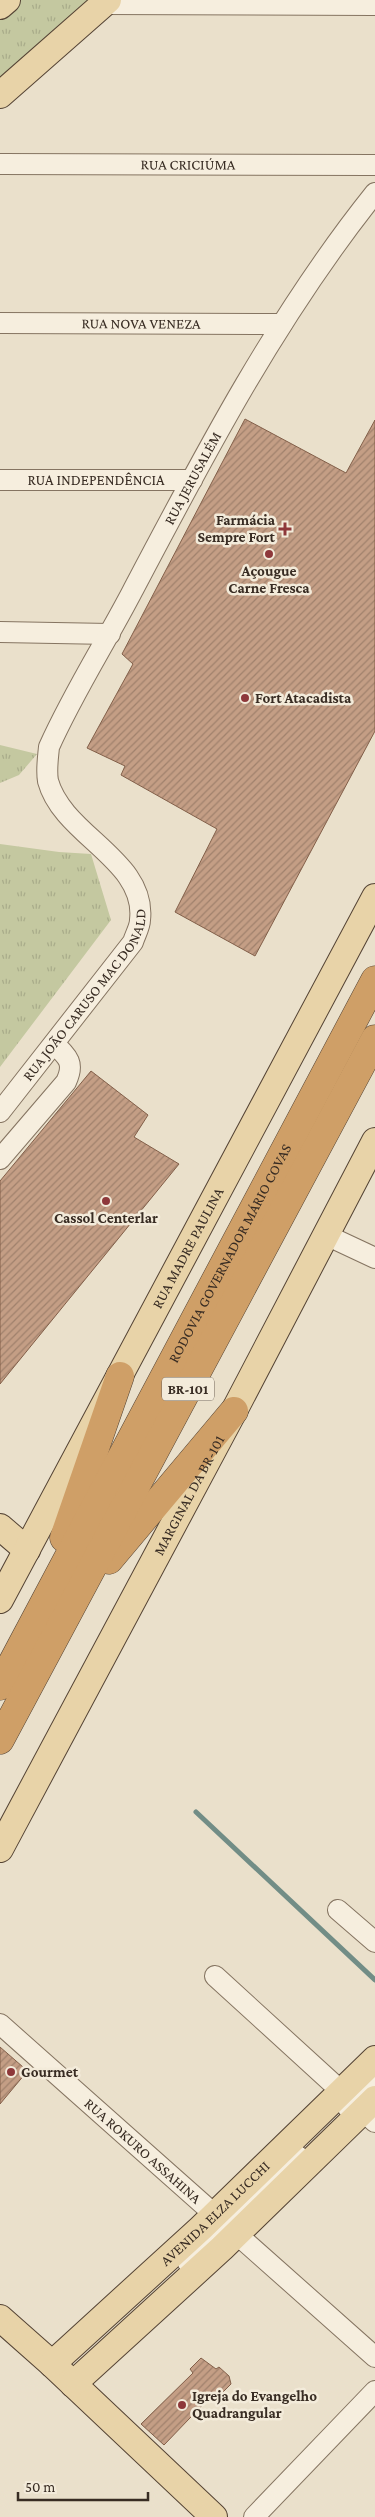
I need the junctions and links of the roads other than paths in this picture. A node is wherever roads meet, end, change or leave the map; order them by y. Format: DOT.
graph roads {
  1 [pos="106,2"];
  2 [pos="375,5"];
  3 [pos="0,95"];
  4 [pos="0,164"];
  5 [pos="375,165"];
  6 [pos="375,193"];
  7 [pos="0,323"];
  8 [pos="282,324"];
  9 [pos="0,480"];
  10 [pos="192,480"];
  11 [pos="0,632"];
  12 [pos="110,634"];
  13 [pos="48,781"];
  14 [pos="375,897"];
  15 [pos="375,980"];
  16 [pos="375,1039"];
  17 [pos="54,1044"];
  18 [pos="0,1112"];
  19 [pos="375,1141"];
  20 [pos="0,1159"];
  21 [pos="326,1235"];
  22 [pos="375,1258"];
  23 [pos="120,1376"];
  24 [pos="234,1411"];
  25 [pos="0,1527"];
  26 [pos="27,1550"];
  27 [pos="0,1600"];
  28 [pos="73,1604"];
  29 [pos="36,1619"];
  30 [pos="0,1686"];
  31 [pos="0,1740"];
  32 [pos="0,1849"];
  33 [pos="338,1910"];
  34 [pos="375,1942"];
  35 [pos="215,1976"];
  36 [pos="0,2024"];
  37 [pos="375,2059"];
  38 [pos="375,2081"];
  39 [pos="362,2105"];
  40 [pos="225,2225"];
  41 [pos="0,2318"];
  42 [pos="375,2357"];
  43 [pos="87,2361"];
  44 [pos="52,2364"];
  45 [pos="73,2384"];
  46 [pos="375,2391"];
  47 [pos="214,2517"];
  48 [pos="254,2517"];
  1 -- 2 [label="street"];
  1 -- 3 [label="main road"];
  4 -- 5 [label="street, RUA CRICIÚMA"];
  6 -- 8 [label="street, RUA JERUSALÉM"];
  7 -- 8 [label="street, RUA NOVA VENEZA"];
  8 -- 10 [label="street, RUA JERUSALÉM"];
  9 -- 10 [label="street, RUA INDEPENDÊNCIA"];
  10 -- 12 [label="street, RUA JERUSALÉM"];
  11 -- 12 [label="street"];
  12 -- 13 [label="street, RUA JERUSALÉM"];
  13 -- 17 [label="street, RUA JOÃO CARUSO MAC DONALD"];
  14 -- 23 [label="main road, RUA MADRE PAULINA"];
  15 -- 29 [label="highway, RODOVIA GOVERNADOR MÁRIO COVAS / BR-101"];
  16 -- 28 [label="highway, RODOVIA GOVERNADOR MÁRIO COVAS / BR-101"];
  17 -- 18 [label="street, RUA JOÃO CARUSO MAC DONALD"];
  17 -- 20 [label="street"];
  19 -- 21 [label="main road, MARGINAL DA BR-101"];
  21 -- 22 [label="street"];
  21 -- 24 [label="main road, MARGINAL DA BR-101"];
  23 -- 26 [label="main road, RUA MADRE PAULINA"];
  23 -- 29 [label="highway"];
  24 -- 28 [label="highway"];
  24 -- 32 [label="main road, MARGINAL DA BR-101"];
  25 -- 26 [label="main road"];
  26 -- 27 [label="main road, RUA MADRE PAULINA"];
  28 -- 31 [label="highway, RODOVIA GOVERNADOR MÁRIO COVAS / BR-101"];
  29 -- 30 [label="highway, RODOVIA GOVERNADOR MÁRIO COVAS / BR-101"];
  33 -- 34 [label="street"];
  35 -- 39 [label="street"];
  36 -- 40 [label="street, RUA ROKURO ASSAHINA"];
  37 -- 39 [label="main road, AVENIDA ELZA LUCCHI"];
  38 -- 39 [label="street"];
  39 -- 40 [label="main road, AVENIDA ELZA LUCCHI"];
  40 -- 42 [label="street, RUA ROKURO ASSAHINA"];
  40 -- 43 [label="street"];
  40 -- 44 [label="main road, AVENIDA ELZA LUCCHI"];
  40 -- 45 [label="main road, AVENIDA ELZA LUCCHI"];
  41 -- 44 [label="main road"];
  44 -- 45 [label="main road"];
  45 -- 47 [label="main road"];
  46 -- 48 [label="street"];
}
